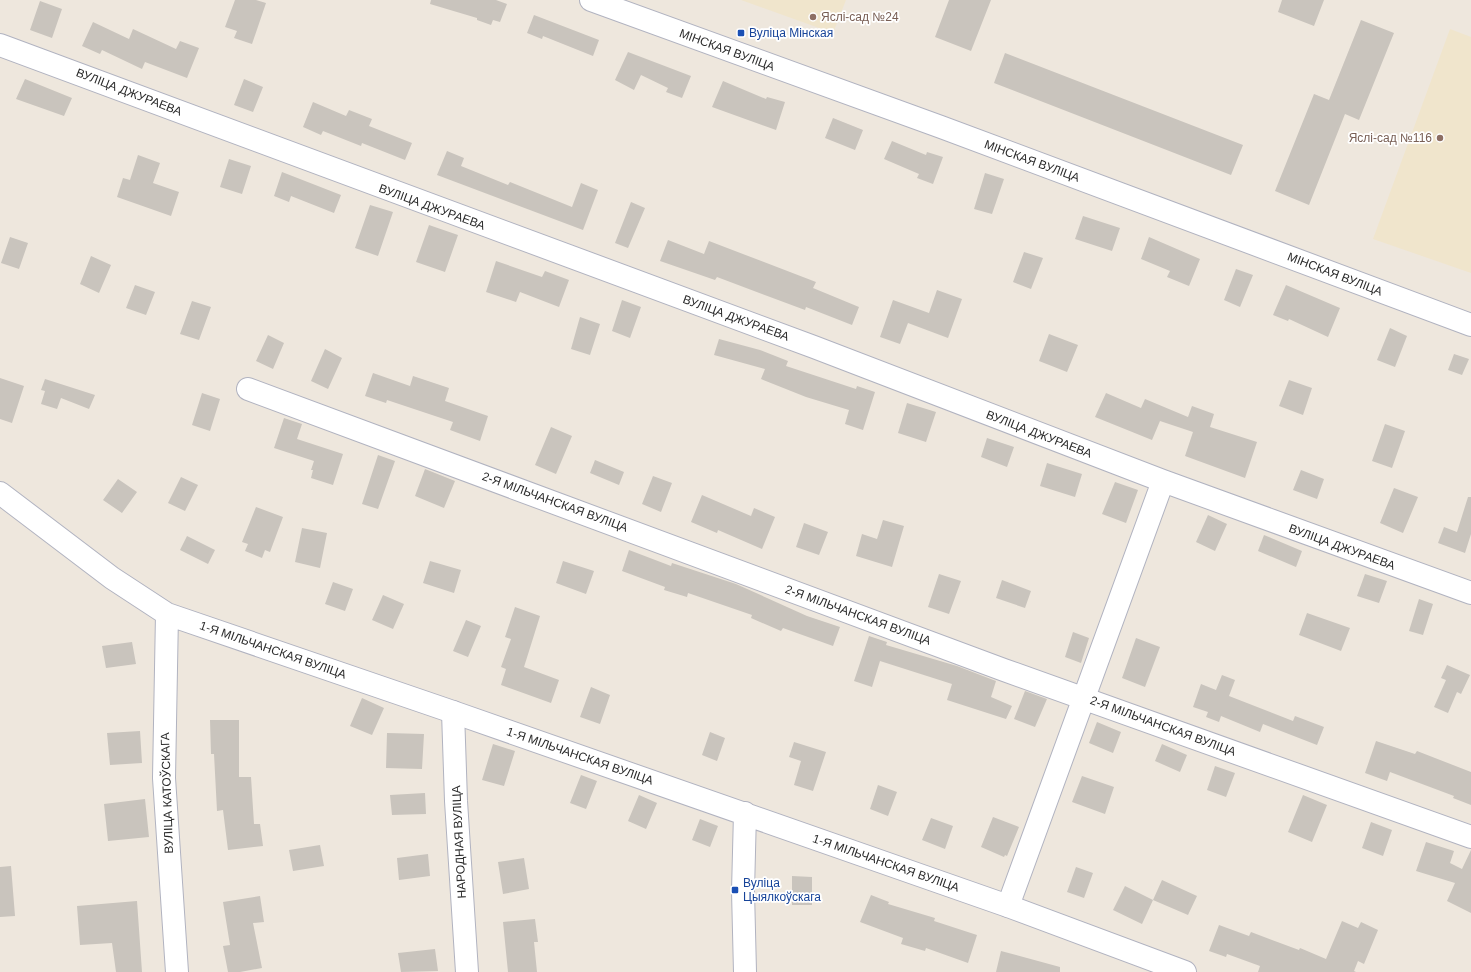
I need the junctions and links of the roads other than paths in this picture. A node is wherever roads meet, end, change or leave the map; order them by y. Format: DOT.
graph roads {
  1 [pos="592,0"];
  2 [pos="0,46"];
  3 [pos="1471,325"];
  4 [pos="248,389"];
  5 [pos="1162,481"];
  6 [pos="0,494"];
  7 [pos="1471,593"];
  8 [pos="167,614"];
  9 [pos="1084,697"];
  10 [pos="453,712"];
  11 [pos="745,813"];
  12 [pos="1471,837"];
  13 [pos="1008,906"];
  14 [pos="177,972"];
  15 [pos="467,972"];
  16 [pos="745,972"];
  17 [pos="1185,972"];
  1 -- 3 [label="street, МІНСКАЯ ВУЛІЦА"];
  2 -- 5 [label="street, ВУЛІЦА ДЖУРАЕВА"];
  4 -- 9 [label="street, 2-Я МІЛЬЧАНСКАЯ ВУЛІЦА"];
  5 -- 7 [label="street, ВУЛІЦА ДЖУРАЕВА"];
  5 -- 9 [label="street"];
  6 -- 8 [label="street, 1-Я МІЛЬЧАНСКАЯ ВУЛІЦА"];
  8 -- 10 [label="street, 1-Я МІЛЬЧАНСКАЯ ВУЛІЦА"];
  8 -- 14 [label="street, ВУЛІЦА КАТОЎСКАГА"];
  9 -- 12 [label="street, 2-Я МІЛЬЧАНСКАЯ ВУЛІЦА"];
  9 -- 13 [label="street"];
  10 -- 11 [label="street, 1-Я МІЛЬЧАНСКАЯ ВУЛІЦА"];
  10 -- 15 [label="street, НАРОДНАЯ ВУЛІЦА"];
  11 -- 13 [label="street, 1-Я МІЛЬЧАНСКАЯ ВУЛІЦА"];
  11 -- 16 [label="street"];
  13 -- 17 [label="street, 1-Я МІЛЬЧАНСКАЯ ВУЛІЦА"];
}
